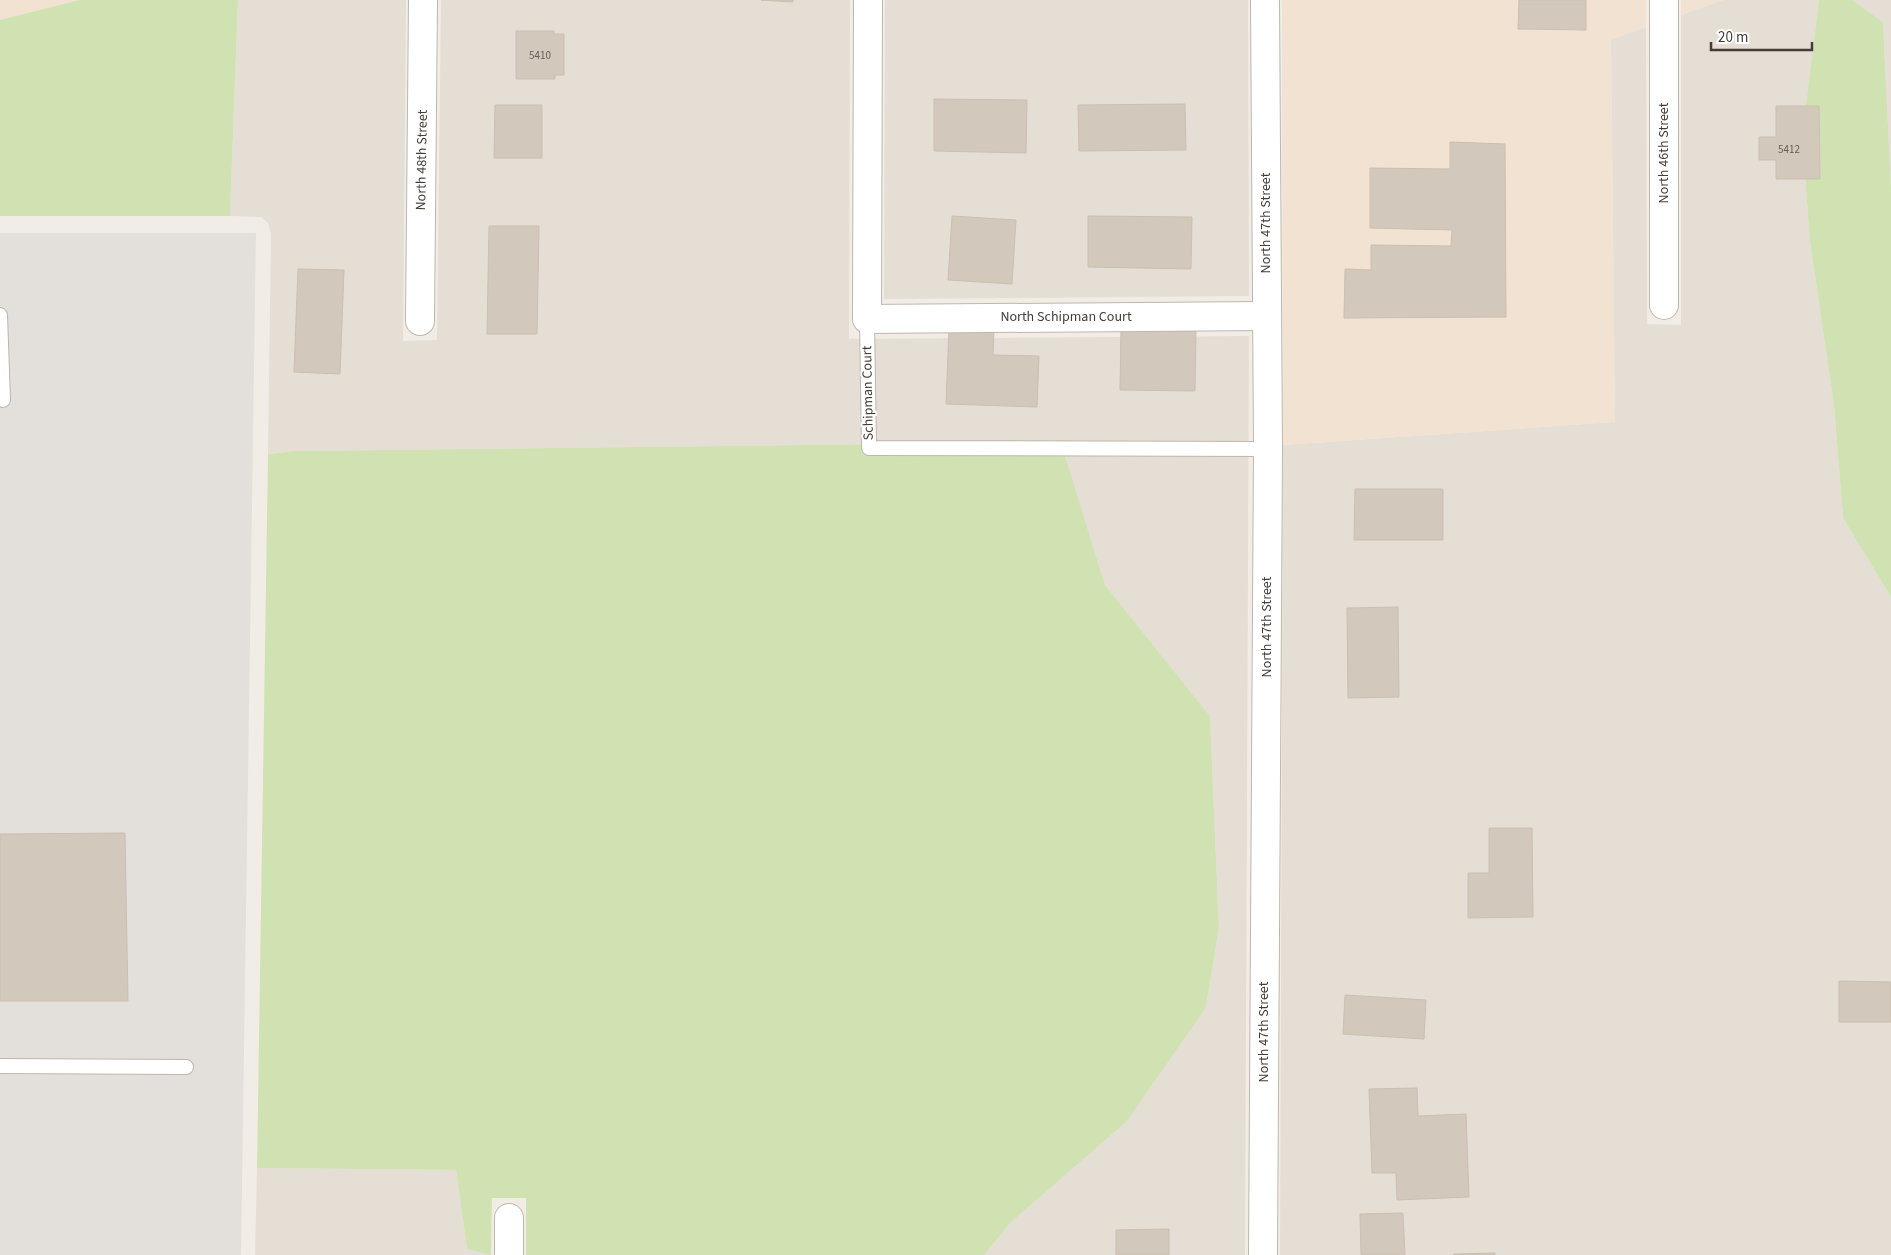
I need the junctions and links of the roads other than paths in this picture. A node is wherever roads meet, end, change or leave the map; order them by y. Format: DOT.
graph roads {
  1 [pos="423,0"];
  2 [pos="868,0"];
  3 [pos="1265,0"];
  4 [pos="1664,0"];
  5 [pos="1664,305"];
  6 [pos="0,315"];
  7 [pos="1266,316"];
  8 [pos="867,319"];
  9 [pos="420,321"];
  10 [pos="3,400"];
  11 [pos="1268,449"];
  12 [pos="0,1066"];
  13 [pos="186,1067"];
  14 [pos="509,1218"];
  15 [pos="509,1255"];
  16 [pos="1263,1255"];
  1 -- 9 [label="street, North 48th Street"];
  2 -- 8 [label="street, Schipman Court"];
  3 -- 7 [label="street, North 47th Street"];
  4 -- 5 [label="street, North 46th Street"];
  6 -- 10 [label="lane"];
  7 -- 8 [label="street, North Schipman Court"];
  7 -- 11 [label="street, North 47th Street"];
  8 -- 11 [label="lane, Schipman Court"];
  11 -- 16 [label="street, North 47th Street"];
  12 -- 13 [label="lane"];
  14 -- 15 [label="street"];
}
